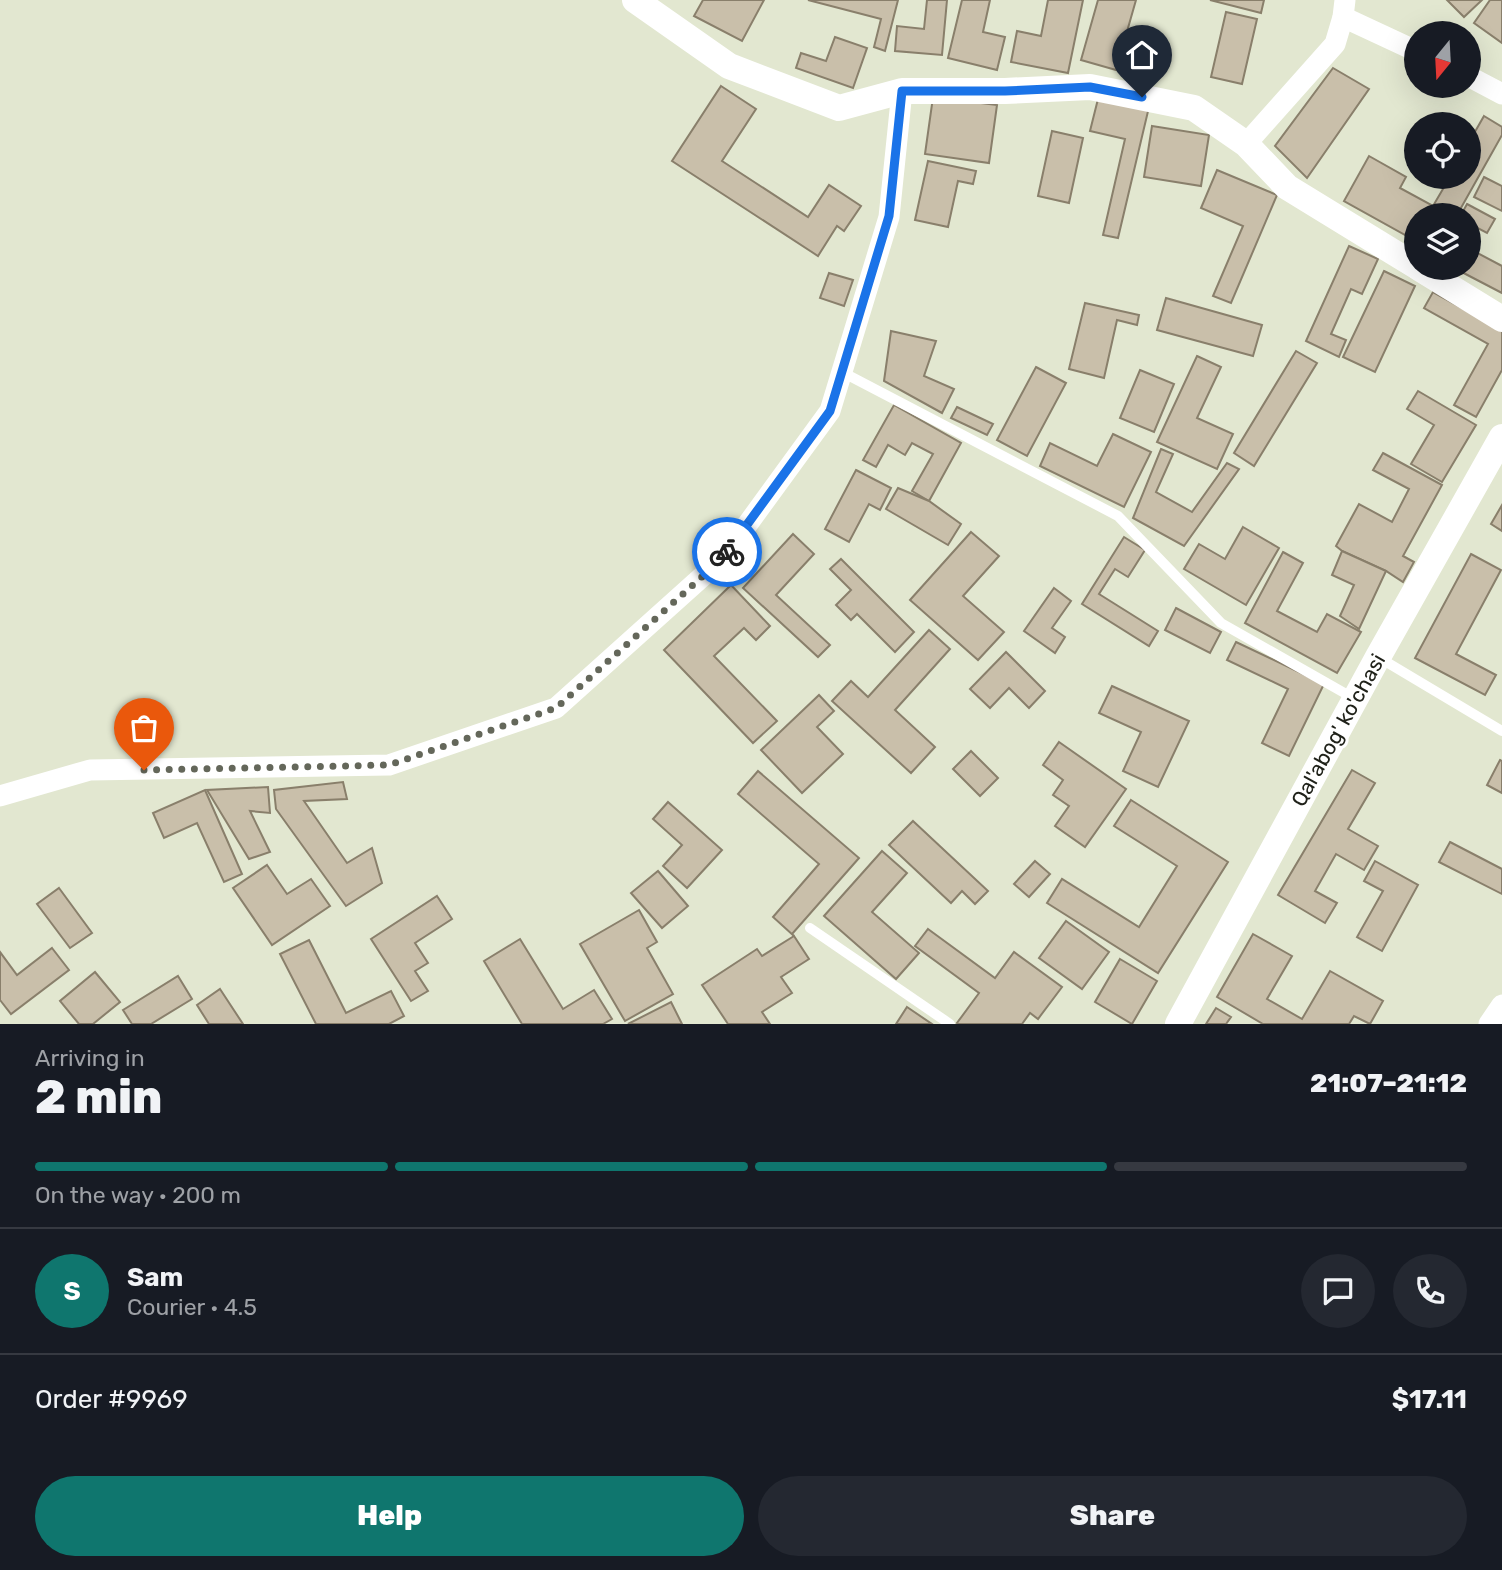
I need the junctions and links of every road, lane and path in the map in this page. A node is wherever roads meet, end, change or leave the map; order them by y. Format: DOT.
graph roads {
  1 [pos="635,0"];
  2 [pos="1344,8"];
  3 [pos="1404,44"];
  4 [pos="1481,83"];
  5 [pos="902,91"];
  6 [pos="1502,94"];
  7 [pos="1246,145"];
  8 [pos="1404,259"];
  9 [pos="1438,280"];
  10 [pos="1502,319"];
  11 [pos="842,372"];
  12 [pos="1502,437"];
  13 [pos="1378,657"];
  14 [pos="1355,699"];
  15 [pos="1502,730"];
  16 [pos="0,796"];
  17 [pos="810,928"];
  18 [pos="1502,1005"];
  19 [pos="950,1024"];
  20 [pos="1178,1024"];
  21 [pos="1489,1024"];
  1 -- 5 [label="street"];
  2 -- 3 [label="street"];
  2 -- 7 [label="street"];
  4 -- 6 [label="street"];
  5 -- 7 [label="street"];
  5 -- 11 [label="street"];
  7 -- 8 [label="street"];
  9 -- 10 [label="street"];
  11 -- 14 [label="lane"];
  11 -- 16 [label="street"];
  12 -- 13 [label="street, Qal'abog' ko'chasi"];
  13 -- 14 [label="street, Qal'abog' ko'chasi"];
  13 -- 15 [label="lane"];
  14 -- 20 [label="street, Qal'abog' ko'chasi"];
  17 -- 19 [label="lane"];
  18 -- 21 [label="street"];
}
